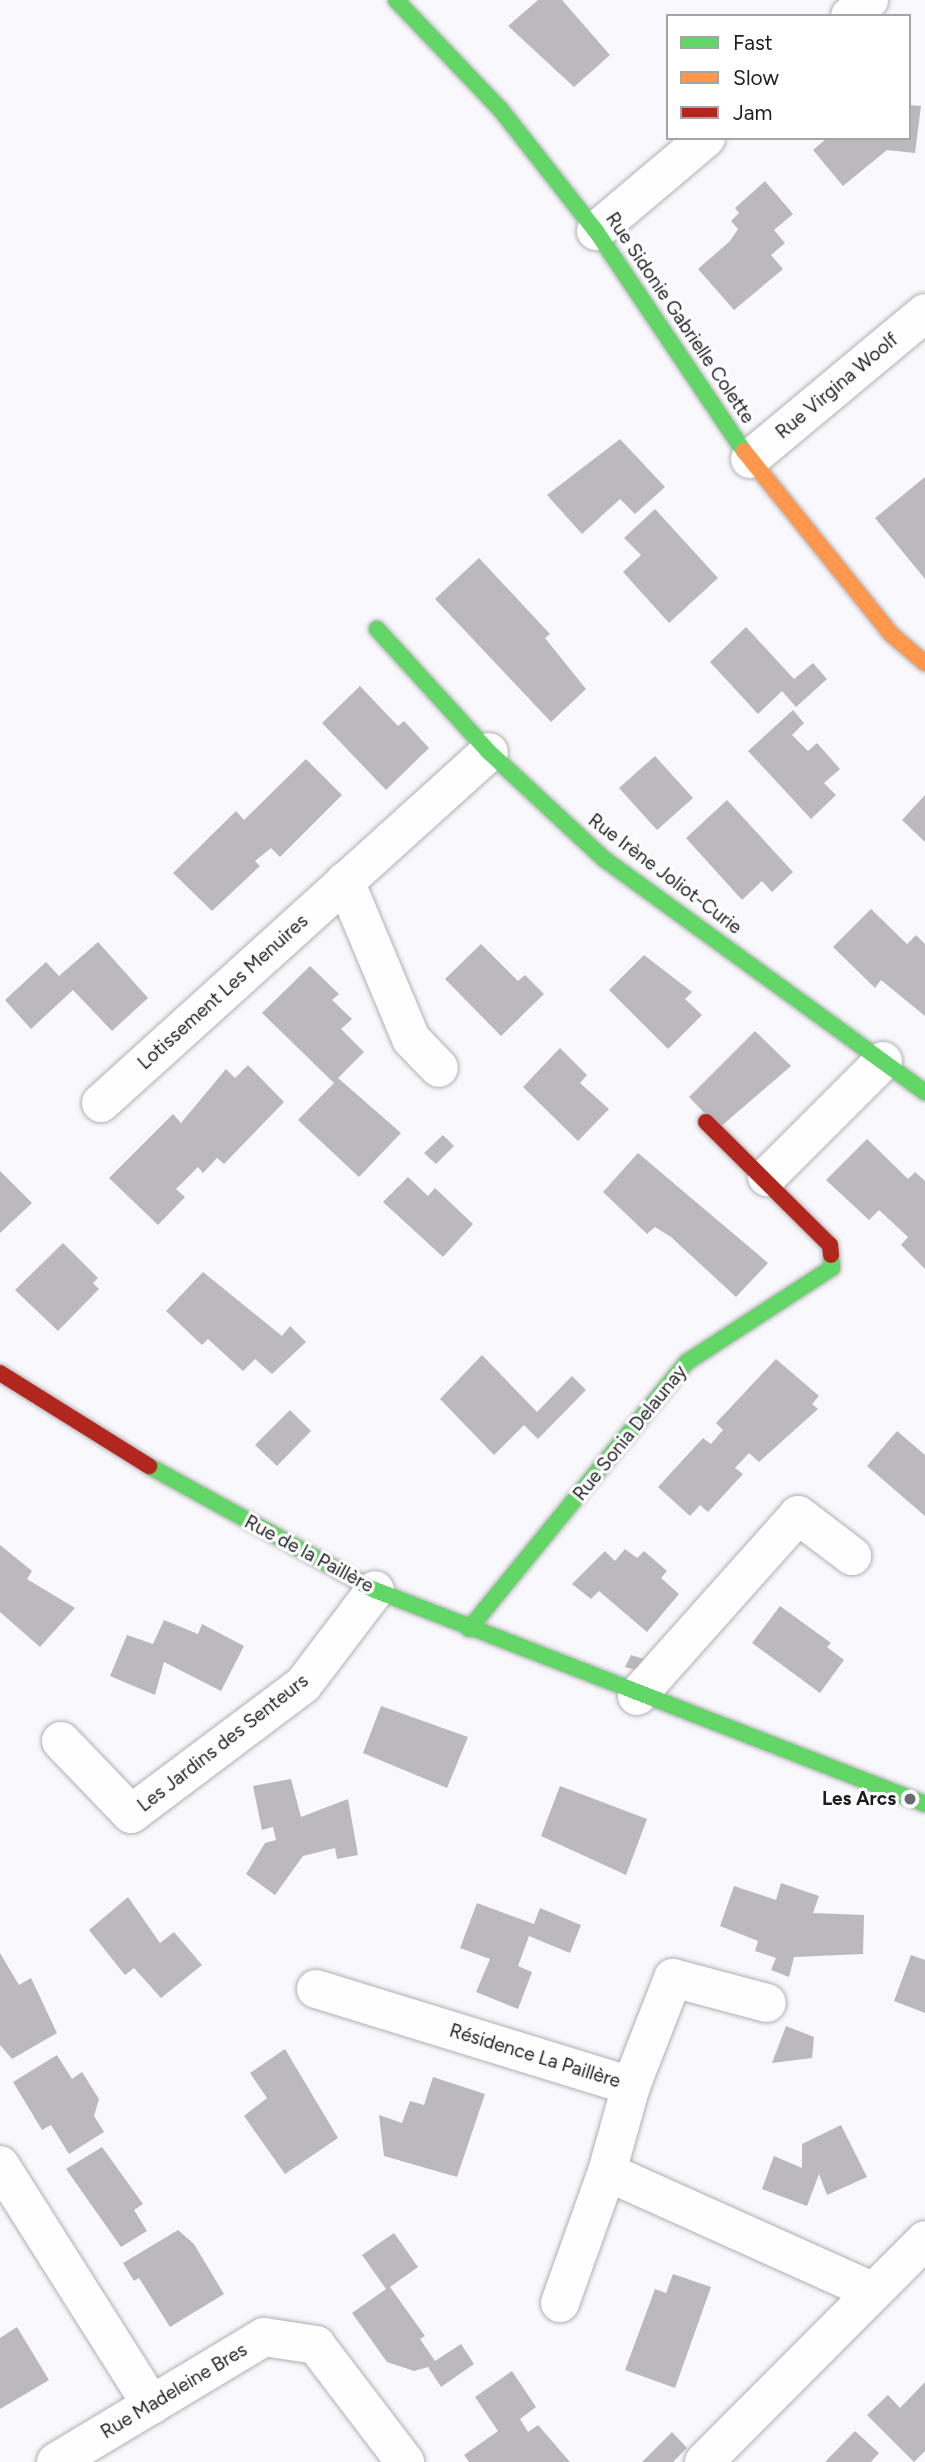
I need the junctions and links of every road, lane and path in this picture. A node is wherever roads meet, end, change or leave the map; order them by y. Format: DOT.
graph roads {
  1 [pos="396,0"];
  2 [pos="869,0"];
  3 [pos="852,14"];
  4 [pos="704,140"];
  5 [pos="596,231"];
  6 [pos="925,313"];
  7 [pos="750,459"];
  8 [pos="377,629"];
  9 [pos="925,663"];
  10 [pos="489,752"];
  11 [pos="345,881"];
  12 [pos="883,1061"];
  13 [pos="439,1068"];
  14 [pos="925,1091"];
  15 [pos="101,1103"];
  16 [pos="706,1122"];
  17 [pos="767,1177"];
  18 [pos="0,1373"];
  19 [pos="852,1556"];
  20 [pos="375,1590"];
  21 [pos="469,1629"];
  22 [pos="638,1696"];
  23 [pos="61,1741"];
  24 [pos="925,1804"];
  25 [pos="316,1989"];
  26 [pos="768,2003"];
  27 [pos="631,2086"];
  28 [pos="0,2165"];
  29 [pos="607,2172"];
  30 [pos="925,2241"];
  31 [pos="872,2291"];
  32 [pos="560,2302"];
  33 [pos="152,2405"];
  34 [pos="56,2462"];
  35 [pos="405,2462"];
  36 [pos="704,2462"];
  1 -- 5 [label="street, Rue Sidonie Gabrielle Colette"];
  2 -- 3 [label="street"];
  4 -- 5 [label="street"];
  5 -- 7 [label="street, Rue Sidonie Gabrielle Colette"];
  6 -- 7 [label="street, Rue Virgina Woolf"];
  7 -- 9 [label="street, Rue Sidonie Gabrielle Colette"];
  8 -- 10 [label="street, Rue Irène Joliot-Curie"];
  10 -- 11 [label="street, Lotissement Les Menuires"];
  10 -- 12 [label="street, Rue Irène Joliot-Curie"];
  11 -- 13 [label="street"];
  11 -- 15 [label="street, Lotissement Les Menuires"];
  12 -- 14 [label="street, Rue Irène Joliot-Curie"];
  12 -- 17 [label="street"];
  16 -- 17 [label="street, Rue Sonia Delaunay"];
  17 -- 21 [label="street, Rue Sonia Delaunay"];
  18 -- 20 [label="street, Rue de la Paillère"];
  19 -- 22 [label="street"];
  20 -- 21 [label="street, Rue de la Paillère"];
  20 -- 23 [label="street, Les Jardins des Senteurs"];
  21 -- 22 [label="street, Rue de la Paillère"];
  22 -- 24 [label="street, Rue de la Paillère"];
  25 -- 27 [label="street, Résidence La Paillère"];
  26 -- 27 [label="street"];
  27 -- 29 [label="street, Résidence La Paillère"];
  28 -- 33 [label="street"];
  29 -- 31 [label="street"];
  29 -- 32 [label="street, Résidence La Paillère"];
  30 -- 31 [label="street"];
  31 -- 36 [label="street"];
  33 -- 34 [label="street, Rue Madeleine Bres"];
  33 -- 35 [label="street, Rue Madeleine Bres"];
}
